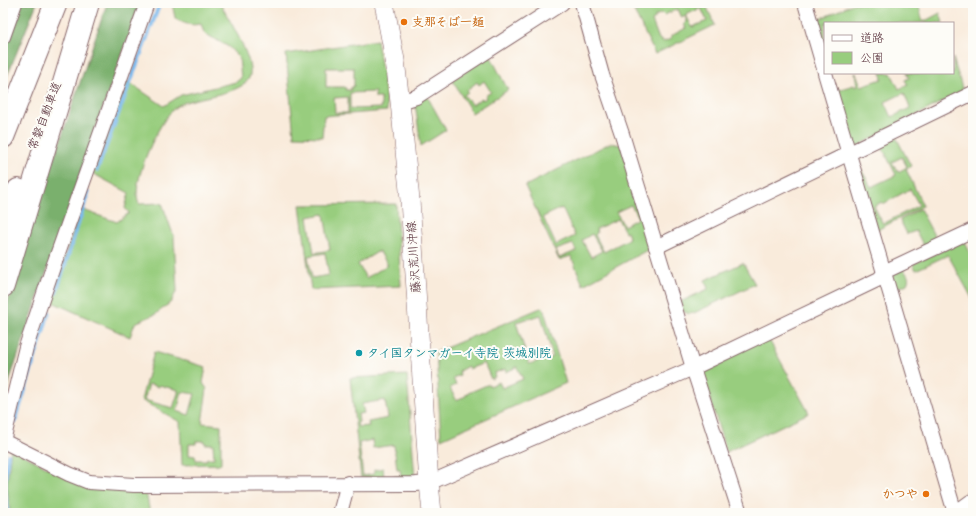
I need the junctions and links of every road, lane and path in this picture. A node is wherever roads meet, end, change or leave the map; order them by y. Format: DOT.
graph roads {
  1 [pos="15,3"];
  2 [pos="56,3"];
  3 [pos="88,3"];
  4 [pos="147,3"];
  5 [pos="384,3"];
  6 [pos="562,3"];
  7 [pos="582,3"];
  8 [pos="805,3"];
  9 [pos="3,37"];
  10 [pos="824,69"];
  11 [pos="826,74"];
  12 [pos="973,93"];
  13 [pos="400,102"];
  14 [pos="3,137"];
  15 [pos="849,153"];
  16 [pos="3,229"];
  17 [pos="973,230"];
  18 [pos="656,247"];
  19 [pos="884,274"];
  20 [pos="3,286"];
  21 [pos="693,368"];
  22 [pos="3,441"];
  23 [pos="348,483"];
  24 [pos="429,483"];
  25 [pos="973,505"];
  26 [pos="340,513"];
  27 [pos="432,513"];
  28 [pos="740,513"];
  29 [pos="955,513"];
  30 [pos="962,513"];
  1 -- 9 [label="street"];
  2 -- 14 [label="highway"];
  3 -- 16 [label="highway, 常磐自動車道"];
  3 -- 20 [label="highway"];
  4 -- 22 [label="street"];
  5 -- 13 [label="main road, 藤沢荒川沖線"];
  6 -- 13 [label="street"];
  7 -- 18 [label="street"];
  8 -- 10 [label="street"];
  11 -- 15 [label="street"];
  12 -- 15 [label="street"];
  13 -- 24 [label="main road, 藤沢荒川沖線"];
  15 -- 18 [label="street"];
  15 -- 19 [label="street"];
  17 -- 19 [label="street"];
  18 -- 21 [label="street"];
  19 -- 21 [label="street"];
  19 -- 29 [label="street"];
  21 -- 24 [label="street"];
  21 -- 28 [label="street"];
  22 -- 23 [label="street"];
  23 -- 24 [label="street"];
  23 -- 26 [label="street"];
  24 -- 27 [label="main road, 藤沢荒川沖線"];
  25 -- 30 [label="highway"];
}
